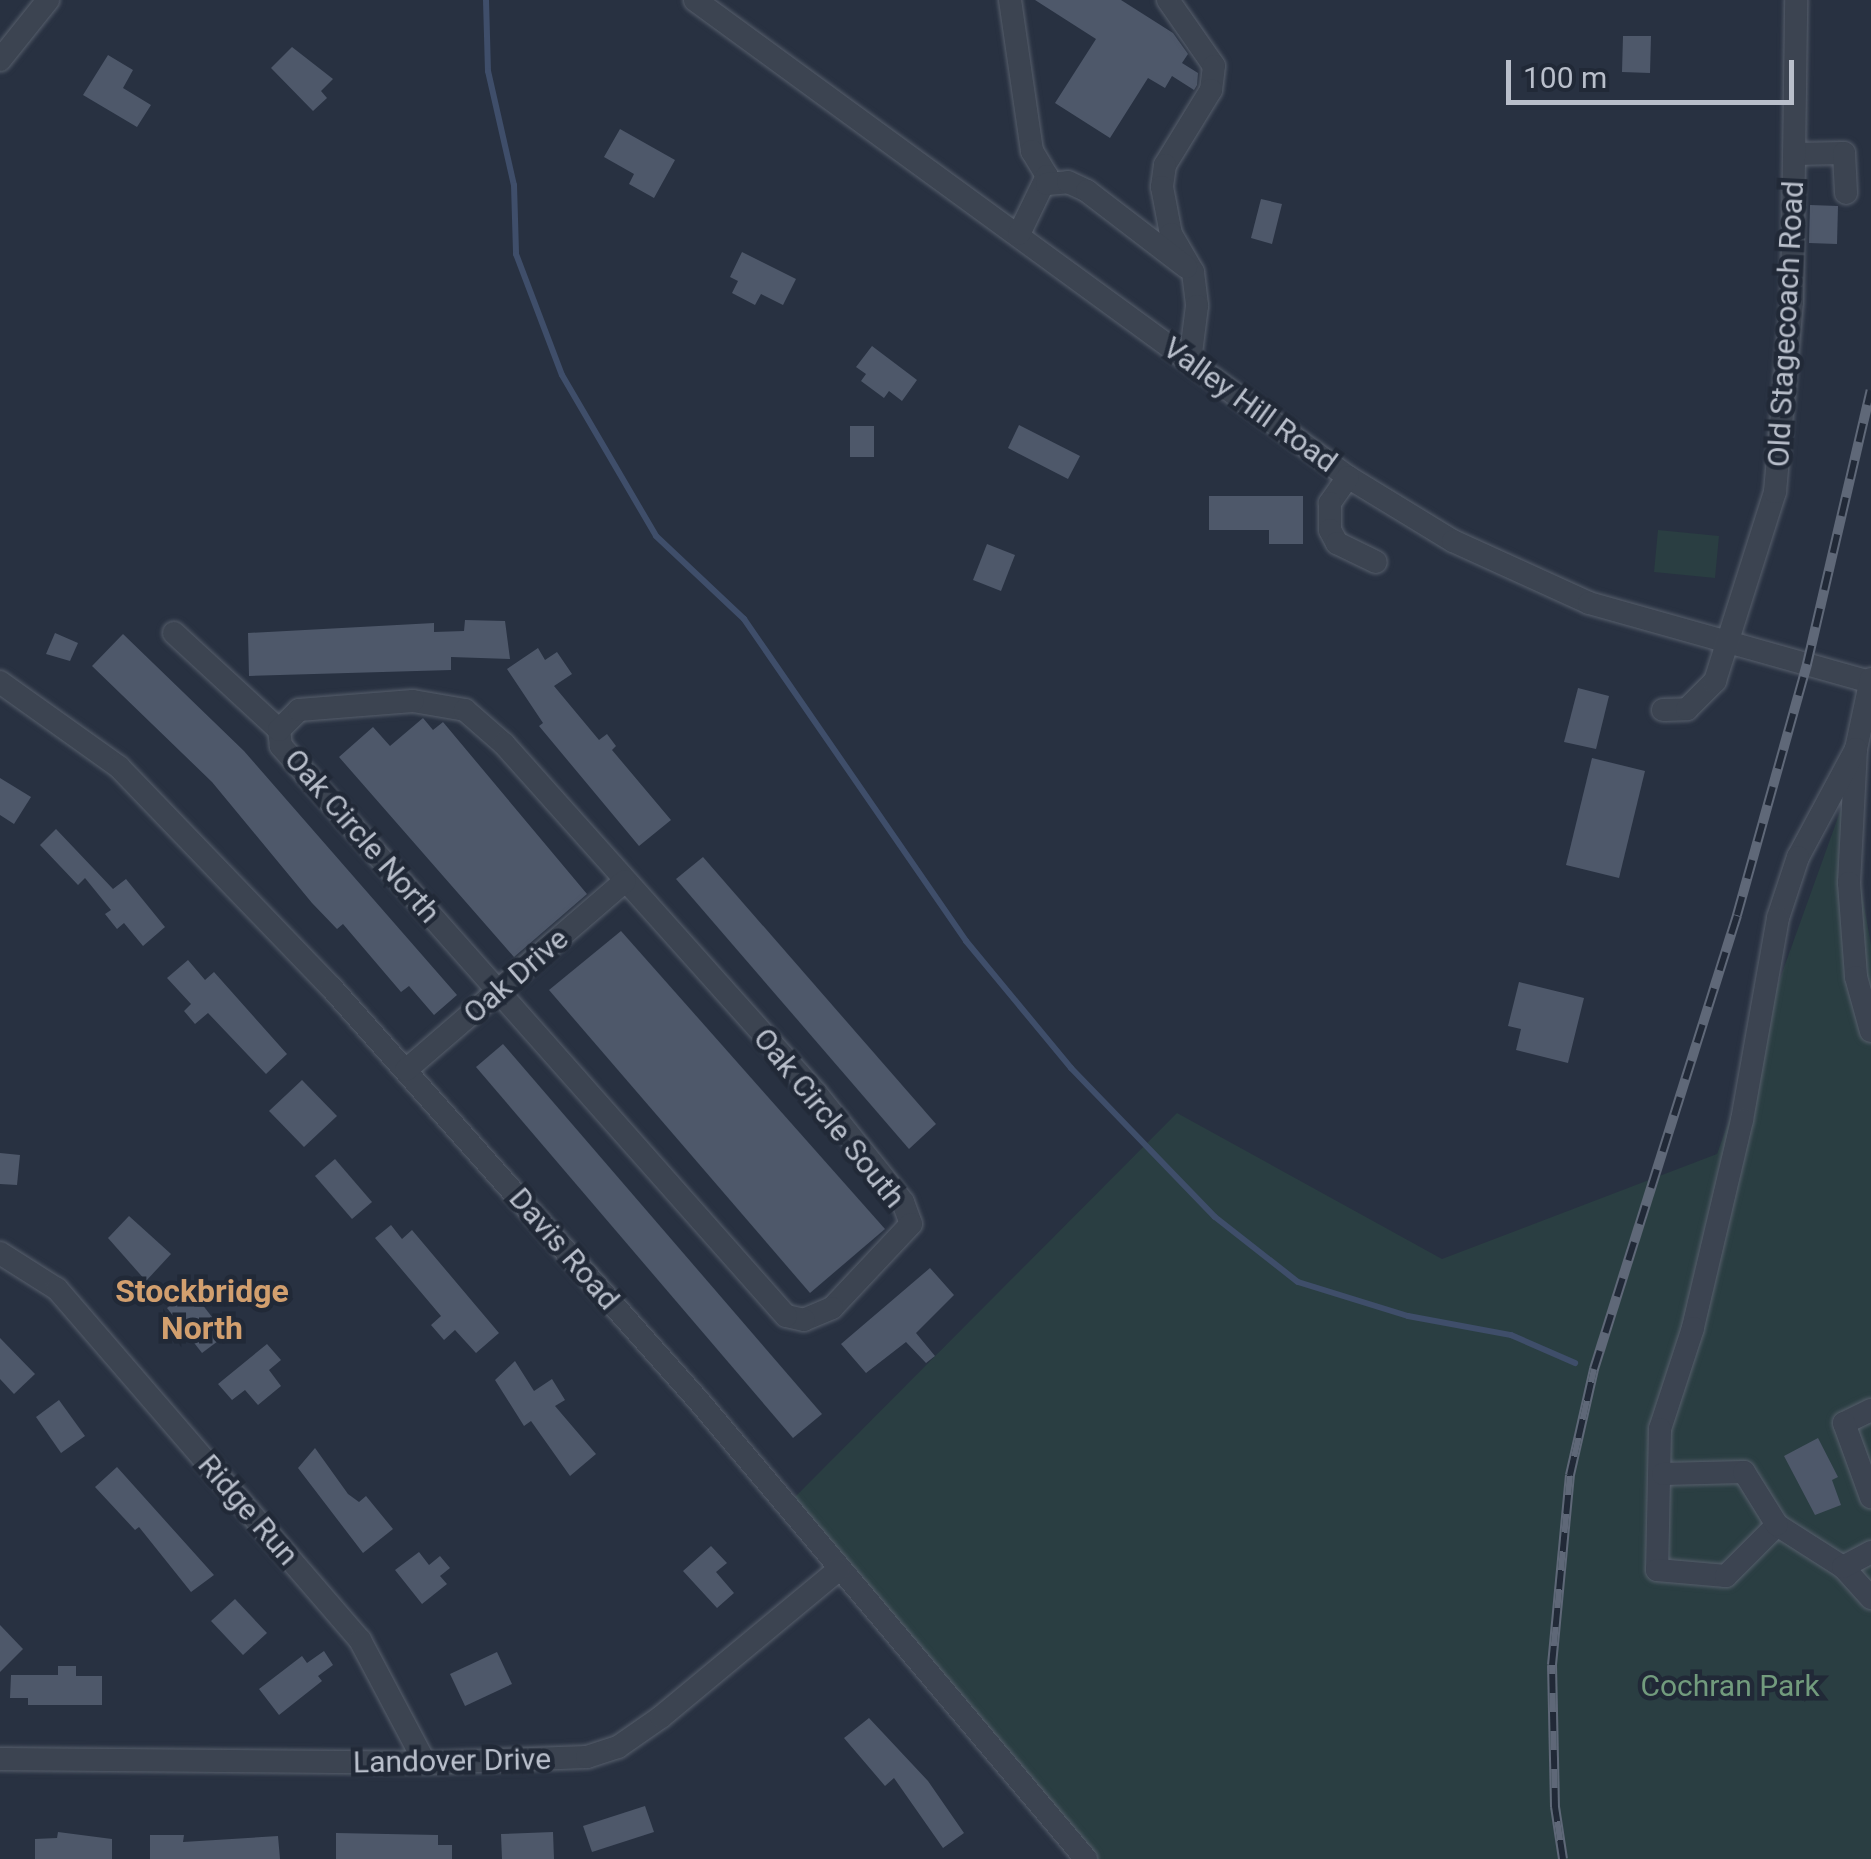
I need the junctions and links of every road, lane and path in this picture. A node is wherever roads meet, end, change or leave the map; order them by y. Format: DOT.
graph roads {
  1 [pos="48,0"];
  2 [pos="694,0"];
  3 [pos="1010,0"];
  4 [pos="1168,0"];
  5 [pos="1796,0"];
  6 [pos="0,60"];
  7 [pos="1795,154"];
  8 [pos="1047,184"];
  9 [pos="1846,193"];
  10 [pos="1019,234"];
  11 [pos="1193,272"];
  12 [pos="1190,361"];
  13 [pos="1348,477"];
  14 [pos="1376,562"];
  15 [pos="174,633"];
  16 [pos="1726,640"];
  17 [pos="1871,681"];
  18 [pos="0,682"];
  19 [pos="1663,710"];
  20 [pos="280,730"];
  21 [pos="1856,749"];
  22 [pos="625,881"];
  23 [pos="500,990"];
  24 [pos="1871,1031"];
  25 [pos="406,1070"];
  26 [pos="0,1253"];
  27 [pos="1871,1410"];
  28 [pos="1664,1474"];
  29 [pos="1871,1497"];
  30 [pos="1777,1525"];
  31 [pos="1871,1552"];
  32 [pos="1843,1567"];
  33 [pos="839,1569"];
  34 [pos="1871,1598"];
  35 [pos="0,1759"];
  36 [pos="424,1763"];
  37 [pos="1086,1859"];
  1 -- 6 [label="street"];
  2 -- 10 [label="street, Valley Hill Road"];
  3 -- 8 [label="street"];
  4 -- 11 [label="street"];
  5 -- 7 [label="street, Old Stagecoach Road"];
  7 -- 9 [label="street"];
  7 -- 16 [label="street, Old Stagecoach Road"];
  8 -- 10 [label="street"];
  8 -- 11 [label="street"];
  10 -- 12 [label="street, Valley Hill Road"];
  11 -- 12 [label="street"];
  12 -- 13 [label="street, Valley Hill Road"];
  13 -- 14 [label="street"];
  13 -- 16 [label="street, Valley Hill Road"];
  15 -- 20 [label="street"];
  16 -- 17 [label="street, Valley Hill Road"];
  16 -- 19 [label="street, Old Stagecoach Road"];
  17 -- 21 [label="street"];
  18 -- 25 [label="street, Davis Road"];
  20 -- 22 [label="street, Oak Circle North"];
  20 -- 23 [label="street, Oak Circle North"];
  21 -- 24 [label="street"];
  21 -- 28 [label="street"];
  22 -- 23 [label="street, Oak Drive"];
  22 -- 23 [label="street, Oak Circle South"];
  23 -- 25 [label="street, Oak Drive"];
  25 -- 33 [label="street, Davis Road"];
  26 -- 36 [label="street, Ridge Run"];
  27 -- 29 [label="street"];
  28 -- 30 [label="street"];
  28 -- 30 [label="street"];
  30 -- 32 [label="street"];
  31 -- 32 [label="street"];
  32 -- 34 [label="street"];
  33 -- 36 [label="street, Landover Drive"];
  33 -- 37 [label="street, Davis Road"];
  35 -- 36 [label="street, Landover Drive"];
}
